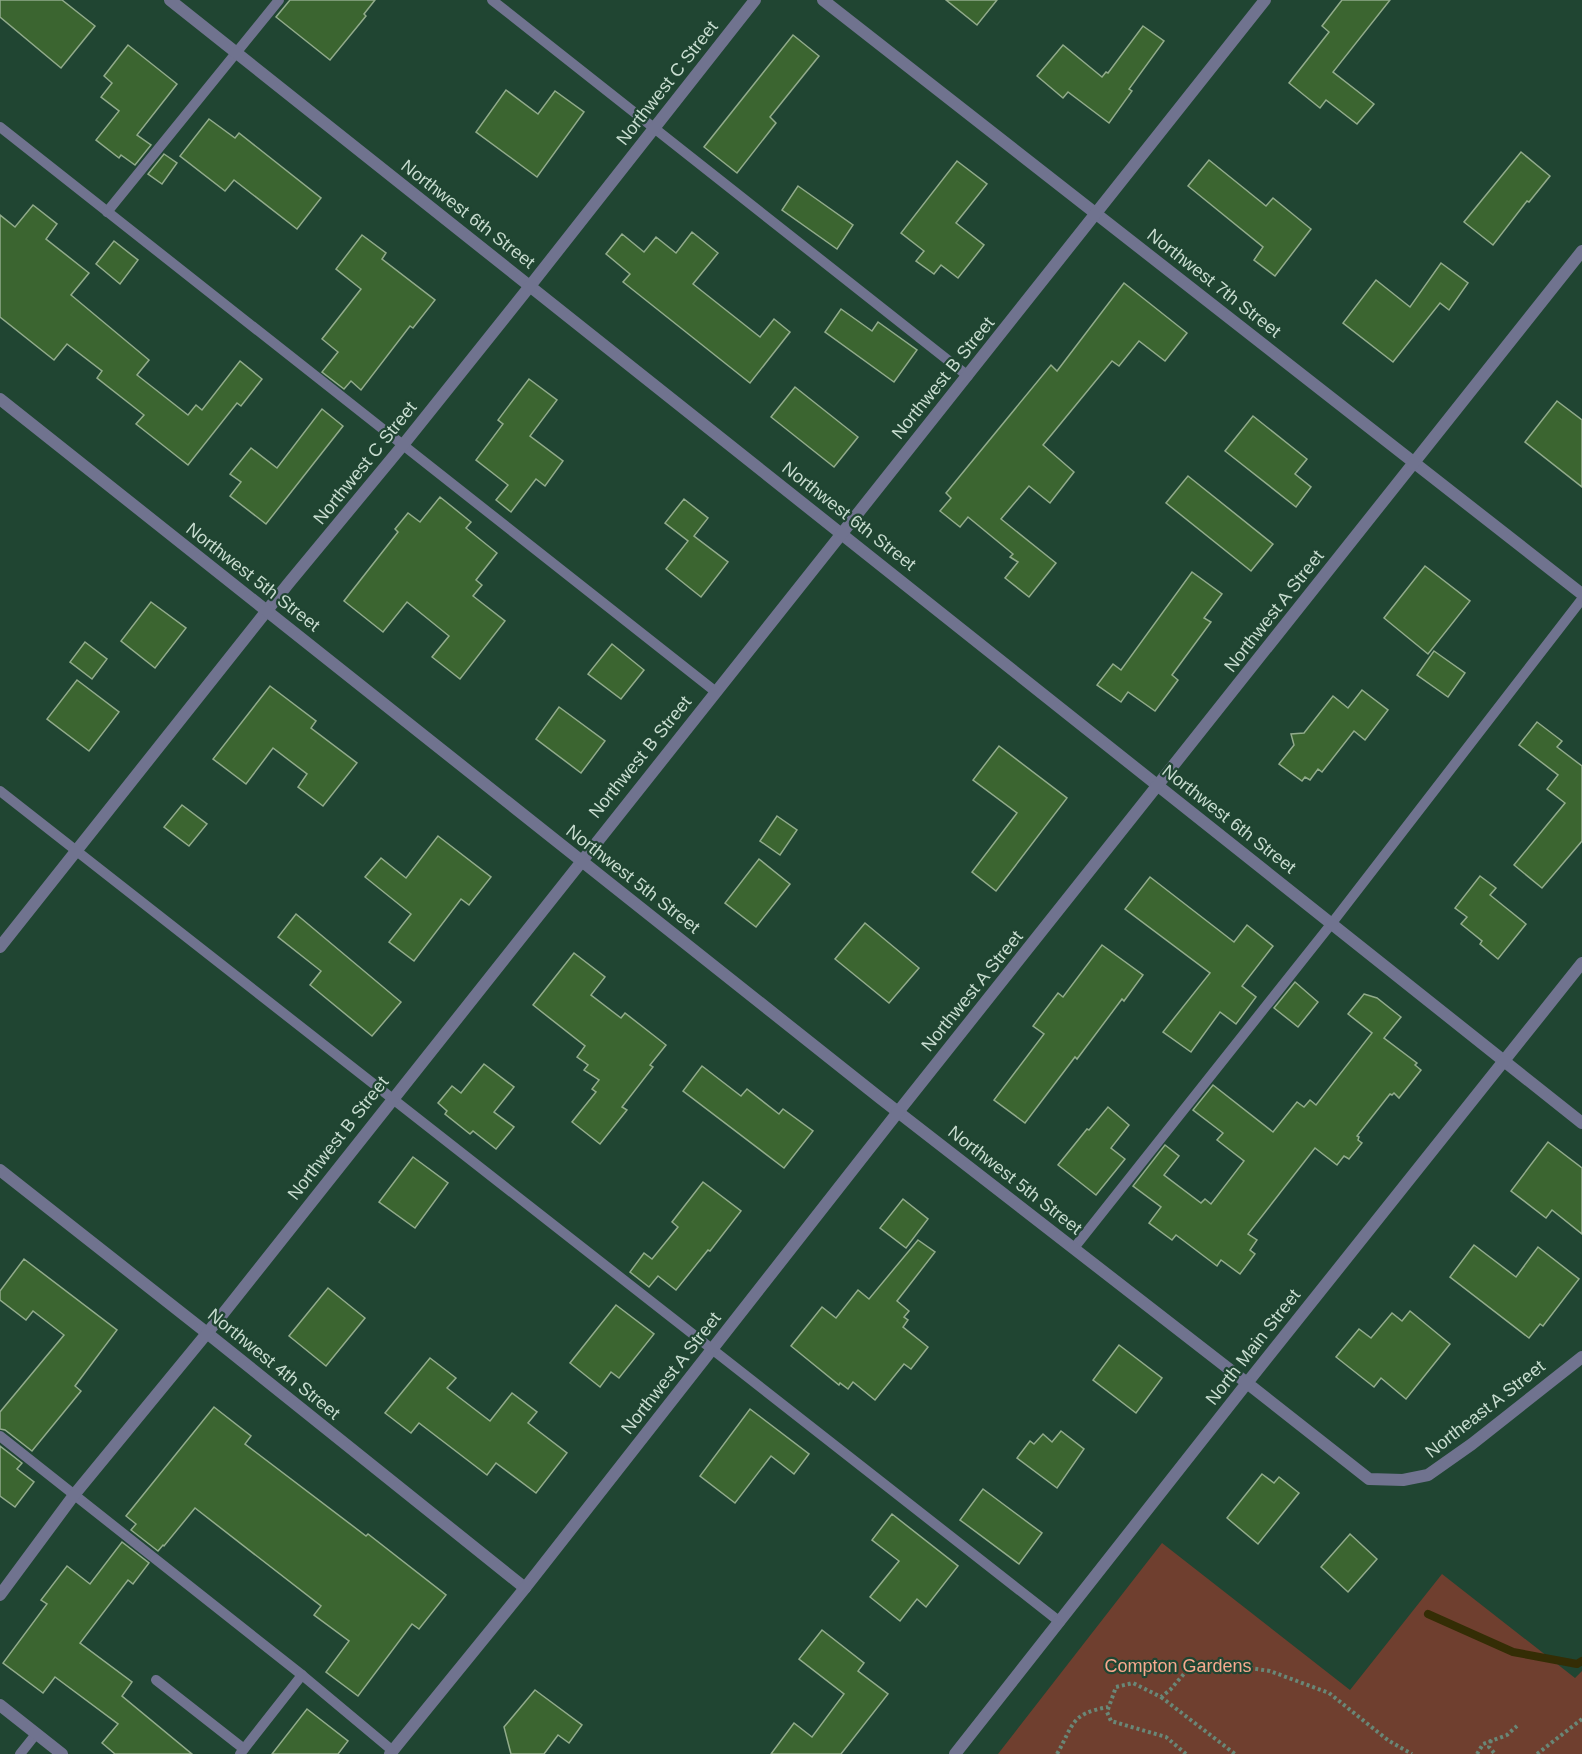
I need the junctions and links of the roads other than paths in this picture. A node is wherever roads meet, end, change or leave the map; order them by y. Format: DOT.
graph roads {
  1 [pos="170,0"];
  2 [pos="279,0"];
  3 [pos="492,0"];
  4 [pos="755,0"];
  5 [pos="823,0"];
  6 [pos="1265,0"];
  7 [pos="236,52"];
  8 [pos="0,127"];
  9 [pos="654,128"];
  10 [pos="107,212"];
  11 [pos="1096,214"];
  12 [pos="1582,251"];
  13 [pos="530,286"];
  14 [pos="968,376"];
  15 [pos="0,399"];
  16 [pos="403,445"];
  17 [pos="1415,463"];
  18 [pos="842,534"];
  19 [pos="1582,594"];
  20 [pos="1582,599"];
  21 [pos="267,611"];
  22 [pos="716,692"];
  23 [pos="1159,785"];
  24 [pos="0,791"];
  25 [pos="76,852"];
  26 [pos="581,861"];
  27 [pos="1332,923"];
  28 [pos="0,947"];
  29 [pos="1582,963"];
  30 [pos="1504,1060"];
  31 [pos="392,1099"];
  32 [pos="898,1113"];
  33 [pos="1582,1123"];
  34 [pos="0,1170"];
  35 [pos="1074,1248"];
  36 [pos="207,1333"];
  37 [pos="712,1350"];
  38 [pos="1582,1357"];
  39 [pos="1247,1383"];
  40 [pos="0,1436"];
  41 [pos="1370,1479"];
  42 [pos="74,1495"];
  43 [pos="525,1588"];
  44 [pos="0,1595"];
  45 [pos="1059,1622"];
  46 [pos="302,1675"];
  47 [pos="156,1680"];
  48 [pos="0,1705"];
  49 [pos="36,1734"];
  50 [pos="242,1751"];
  51 [pos="392,1752"];
  52 [pos="20,1754"];
  53 [pos="62,1754"];
  54 [pos="955,1754"];
  1 -- 7 [label="street, Northwest 6th Street"];
  2 -- 7 [label="lane"];
  3 -- 9 [label="lane"];
  4 -- 9 [label="street, Northwest C Street"];
  5 -- 11 [label="street, Northwest 7th Street"];
  6 -- 11 [label="street, Northwest B Street"];
  7 -- 10 [label="lane"];
  7 -- 13 [label="street, Northwest 6th Street"];
  8 -- 10 [label="lane"];
  9 -- 13 [label="street, Northwest C Street"];
  9 -- 14 [label="lane"];
  10 -- 16 [label="lane"];
  11 -- 14 [label="street, Northwest B Street"];
  11 -- 17 [label="street, Northwest 7th Street"];
  12 -- 17 [label="street, Northwest A Street"];
  13 -- 16 [label="street, Northwest C Street"];
  13 -- 18 [label="street, Northwest 6th Street"];
  14 -- 18 [label="street, Northwest B Street"];
  15 -- 21 [label="street, Northwest 5th Street"];
  16 -- 21 [label="street, Northwest C Street"];
  16 -- 22 [label="lane"];
  17 -- 19 [label="street, Northwest 7th Street"];
  17 -- 23 [label="street, Northwest A Street"];
  18 -- 22 [label="street, Northwest B Street"];
  18 -- 23 [label="street, Northwest 6th Street"];
  20 -- 27 [label="lane"];
  21 -- 25 [label="street, Northwest C Street"];
  21 -- 26 [label="street, Northwest 5th Street"];
  22 -- 26 [label="street, Northwest B Street"];
  23 -- 27 [label="street, Northwest 6th Street"];
  23 -- 32 [label="street, Northwest A Street"];
  24 -- 25 [label="lane"];
  25 -- 28 [label="street, Northwest C Street"];
  25 -- 31 [label="lane"];
  26 -- 31 [label="street, Northwest B Street"];
  26 -- 32 [label="street, Northwest 5th Street"];
  27 -- 30 [label="street, Northwest 6th Street"];
  27 -- 35 [label="lane"];
  29 -- 30 [label="street, North Main Street"];
  30 -- 33 [label="street, Northwest 6th Street"];
  30 -- 39 [label="street, North Main Street"];
  31 -- 36 [label="street, Northwest B Street"];
  31 -- 37 [label="lane"];
  32 -- 35 [label="street, Northwest 5th Street"];
  32 -- 37 [label="street, Northwest A Street"];
  34 -- 36 [label="street, Northwest 4th Street"];
  35 -- 39 [label="street, Northwest 5th Street"];
  36 -- 42 [label="street, Northwest B Street"];
  36 -- 43 [label="street, Northwest 4th Street"];
  37 -- 43 [label="street, Northwest A Street"];
  37 -- 45 [label="lane"];
  38 -- 41 [label="street, Northeast A Street"];
  39 -- 41 [label="street, Northwest 5th Street"];
  39 -- 45 [label="street, North Main Street"];
  40 -- 42 [label="lane"];
  42 -- 44 [label="street, Northwest B Street"];
  42 -- 46 [label="lane"];
  43 -- 51 [label="street, Northwest A Street"];
  45 -- 54 [label="street, North Main Street"];
  46 -- 50 [label="lane"];
  46 -- 51 [label="lane"];
  47 -- 50 [label="lane"];
  48 -- 49 [label="street"];
  49 -- 52 [label="lane"];
  49 -- 53 [label="street"];
}
